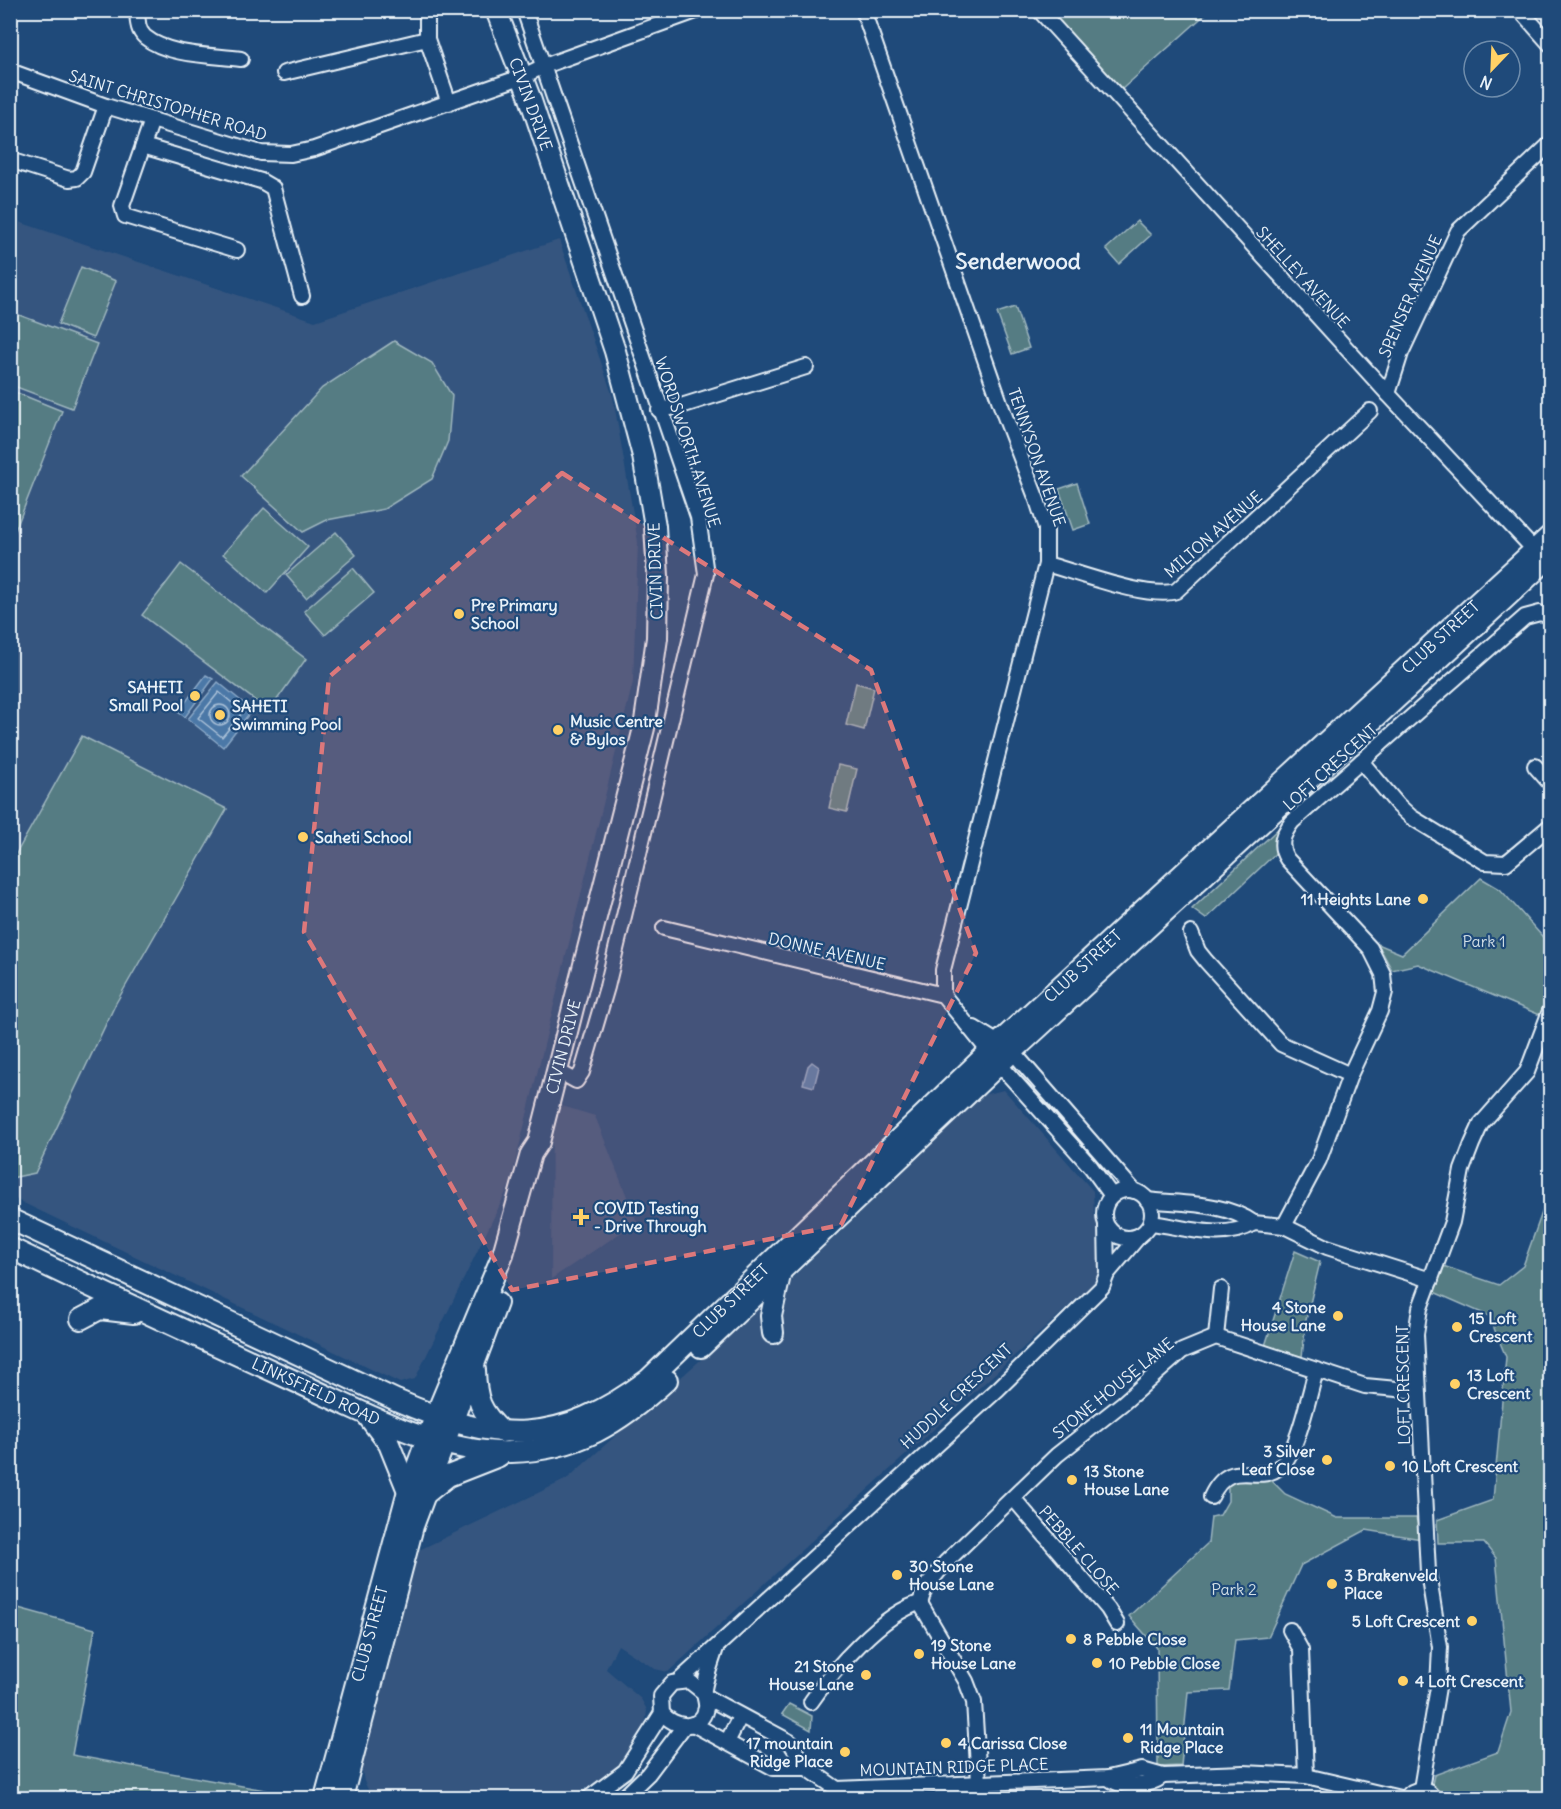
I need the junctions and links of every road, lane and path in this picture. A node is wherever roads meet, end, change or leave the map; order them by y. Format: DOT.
graph roads {
  1 [pos="138,10"];
  2 [pos="427,10"];
  3 [pos="496,10"];
  4 [pos="524,10"];
  5 [pos="699,10"];
  6 [pos="863,10"];
  7 [pos="1040,10"];
  8 [pos="1520,10"];
  9 [pos="427,39"];
  10 [pos="1551,44"];
  11 [pos="241,59"];
  12 [pos="544,66"];
  13 [pos="10,71"];
  14 [pos="284,73"];
  15 [pos="521,77"];
  16 [pos="449,103"];
  17 [pos="106,106"];
  18 [pos="152,120"];
  19 [pos="1551,144"];
  20 [pos="143,146"];
  21 [pos="10,160"];
  22 [pos="237,250"];
  23 [pos="302,296"];
  24 [pos="806,367"];
  25 [pos="1388,394"];
  26 [pos="659,410"];
  27 [pos="1370,411"];
  28 [pos="1551,536"];
  29 [pos="1544,556"];
  30 [pos="1046,564"];
  31 [pos="1551,616"];
  32 [pos="1361,761"];
  33 [pos="1536,766"];
  34 [pos="1551,783"];
  35 [pos="1551,826"];
  36 [pos="664,928"];
  37 [pos="1191,933"];
  38 [pos="943,995"];
  39 [pos="1551,1011"];
  40 [pos="1000,1052"];
  41 [pos="558,1071"];
  42 [pos="1350,1075"];
  43 [pos="539,1142"];
  44 [pos="1134,1191"];
  45 [pos="1112,1196"];
  46 [pos="1147,1200"];
  47 [pos="1192,1205"];
  48 [pos="10,1219"];
  49 [pos="1150,1223"];
  50 [pos="1254,1223"];
  51 [pos="1106,1225"];
  52 [pos="1284,1226"];
  53 [pos="1189,1228"];
  54 [pos="1140,1235"];
  55 [pos="10,1248"];
  56 [pos="1107,1274"];
  57 [pos="780,1275"];
  58 [pos="1431,1280"];
  59 [pos="1221,1288"];
  60 [pos="151,1315"];
  61 [pos="81,1319"];
  62 [pos="773,1333"];
  63 [pos="1216,1337"];
  64 [pos="475,1361"];
  65 [pos="1316,1371"];
  66 [pos="449,1382"];
  67 [pos="1418,1391"];
  68 [pos="396,1400"];
  69 [pos="626,1405"];
  70 [pos="366,1413"];
  71 [pos="443,1420"];
  72 [pos="502,1432"];
  73 [pos="435,1440"];
  74 [pos="510,1453"];
  75 [pos="415,1494"];
  76 [pos="1211,1497"];
  77 [pos="1014,1499"];
  78 [pos="920,1603"];
  79 [pos="1117,1624"];
  80 [pos="1290,1630"];
  81 [pos="717,1646"];
  82 [pos="680,1680"];
  83 [pos="704,1694"];
  84 [pos="811,1702"];
  85 [pos="662,1713"];
  86 [pos="740,1717"];
  87 [pos="688,1725"];
  88 [pos="727,1742"];
  89 [pos="807,1768"];
  90 [pos="349,1772"];
  91 [pos="1306,1776"];
  92 [pos="979,1782"];
  93 [pos="1421,1789"];
  94 [pos="835,1794"];
  95 [pos="325,1798"];
  96 [pos="342,1798"];
  97 [pos="356,1798"];
  98 [pos="589,1798"];
  99 [pos="623,1798"];
  100 [pos="1400,1798"];
  101 [pos="1406,1798"];
  102 [pos="1434,1798"];
  1 -- 11 [label="street"];
  2 -- 9 [label="street"];
  3 -- 15 [label="main road, CIVIN DRIVE"];
  4 -- 12 [label="street, WORDSWORTH AVENUE"];
  5 -- 12 [label="street, SAINT CHRISTOPHER ROAD"];
  6 -- 30 [label="street, TENNYSON AVENUE"];
  7 -- 25 [label="street, SHELLEY AVENUE"];
  8 -- 10 [label="street"];
  9 -- 14 [label="street"];
  9 -- 16 [label="street"];
  12 -- 15 [label="street, SAINT CHRISTOPHER ROAD"];
  12 -- 26 [label="street, WORDSWORTH AVENUE"];
  13 -- 17 [label="street, SAINT CHRISTOPHER ROAD"];
  15 -- 16 [label="street, SAINT CHRISTOPHER ROAD"];
  15 -- 41 [label="main road, CIVIN DRIVE"];
  16 -- 18 [label="street, SAINT CHRISTOPHER ROAD"];
  17 -- 18 [label="street, SAINT CHRISTOPHER ROAD"];
  17 -- 21 [label="street"];
  18 -- 20 [label="street"];
  19 -- 25 [label="street, SPENSER AVENUE"];
  20 -- 22 [label="street"];
  20 -- 23 [label="street"];
  24 -- 26 [label="street"];
  25 -- 29 [label="street, SHELLEY AVENUE"];
  26 -- 41 [label="street, WORDSWORTH AVENUE"];
  27 -- 30 [label="street, MILTON AVENUE"];
  28 -- 29 [label="main road, CLUB STREET"];
  29 -- 40 [label="main road, CLUB STREET"];
  30 -- 38 [label="street, TENNYSON AVENUE"];
  31 -- 32 [label="street, LOFT CRESCENT"];
  32 -- 35 [label="street"];
  32 -- 42 [label="street, LOFT CRESCENT"];
  33 -- 34 [label="street"];
  36 -- 38 [label="street, DONNE AVENUE"];
  37 -- 42 [label="street"];
  38 -- 40 [label="street"];
  39 -- 58 [label="street, LOFT CRESCENT"];
  40 -- 44 [label="street"];
  40 -- 45 [label="street"];
  40 -- 57 [label="main road, CLUB STREET"];
  40 -- 69 [label="main road, CLUB STREET"];
  41 -- 43 [label="main road, CIVIN DRIVE"];
  42 -- 52 [label="street, LOFT CRESCENT"];
  43 -- 64 [label="main road, CIVIN DRIVE"];
  43 -- 66 [label="main road, CIVIN DRIVE"];
  44 -- 45 [label="street"];
  44 -- 46 [label="street"];
  45 -- 51 [label="street"];
  46 -- 47 [label="street"];
  46 -- 49 [label="street"];
  47 -- 50 [label="street"];
  47 -- 53 [label="street"];
  48 -- 68 [label="main road, LINKSFIELD ROAD"];
  49 -- 53 [label="street"];
  49 -- 54 [label="street"];
  50 -- 52 [label="street"];
  50 -- 53 [label="street"];
  51 -- 54 [label="street"];
  51 -- 56 [label="street"];
  52 -- 58 [label="street"];
  54 -- 56 [label="street, HUDDLE CRESCENT"];
  55 -- 60 [label="main road, LINKSFIELD ROAD"];
  56 -- 81 [label="street, HUDDLE CRESCENT"];
  57 -- 62 [label="main road"];
  57 -- 69 [label="main road, CLUB STREET"];
  58 -- 67 [label="street, LOFT CRESCENT"];
  59 -- 63 [label="street"];
  60 -- 61 [label="main road"];
  60 -- 70 [label="main road, LINKSFIELD ROAD"];
  63 -- 65 [label="street"];
  63 -- 77 [label="street, STONE HOUSE LANE"];
  64 -- 71 [label="main road, CIVIN DRIVE"];
  64 -- 72 [label="main road"];
  65 -- 67 [label="street"];
  65 -- 76 [label="street"];
  66 -- 68 [label="main road"];
  66 -- 71 [label="main road, CIVIN DRIVE"];
  67 -- 93 [label="street, LOFT CRESCENT"];
  68 -- 71 [label="main road, LINKSFIELD ROAD"];
  69 -- 72 [label="main road, LINKSFIELD ROAD"];
  69 -- 74 [label="main road, LINKSFIELD ROAD"];
  70 -- 73 [label="main road, LINKSFIELD ROAD"];
  70 -- 75 [label="main road"];
  71 -- 72 [label="main road, LINKSFIELD ROAD"];
  71 -- 73 [label="main road, CIVIN DRIVE"];
  73 -- 74 [label="main road, LINKSFIELD ROAD"];
  73 -- 75 [label="main road, CLUB STREET"];
  74 -- 75 [label="main road"];
  75 -- 90 [label="main road, CLUB STREET"];
  75 -- 95 [label="main road, CLUB STREET"];
  77 -- 78 [label="street, STONE HOUSE LANE"];
  77 -- 79 [label="street, PEBBLE CLOSE"];
  78 -- 84 [label="street"];
  78 -- 92 [label="street"];
  80 -- 91 [label="street"];
  81 -- 82 [label="street, HUDDLE CRESCENT"];
  81 -- 83 [label="street"];
  82 -- 83 [label="street"];
  82 -- 85 [label="street"];
  83 -- 86 [label="street"];
  83 -- 87 [label="street"];
  85 -- 87 [label="street"];
  85 -- 98 [label="street"];
  86 -- 88 [label="street"];
  86 -- 89 [label="street"];
  87 -- 88 [label="street"];
  87 -- 99 [label="street"];
  88 -- 89 [label="street"];
  89 -- 94 [label="street, MOUNTAIN RIDGE PLACE"];
  90 -- 96 [label="main road, CLUB STREET"];
  90 -- 97 [label="main road"];
  91 -- 92 [label="street, MOUNTAIN RIDGE PLACE"];
  91 -- 100 [label="street, MOUNTAIN RIDGE PLACE"];
  92 -- 94 [label="street, MOUNTAIN RIDGE PLACE"];
  93 -- 101 [label="street"];
  93 -- 102 [label="street"];
}
